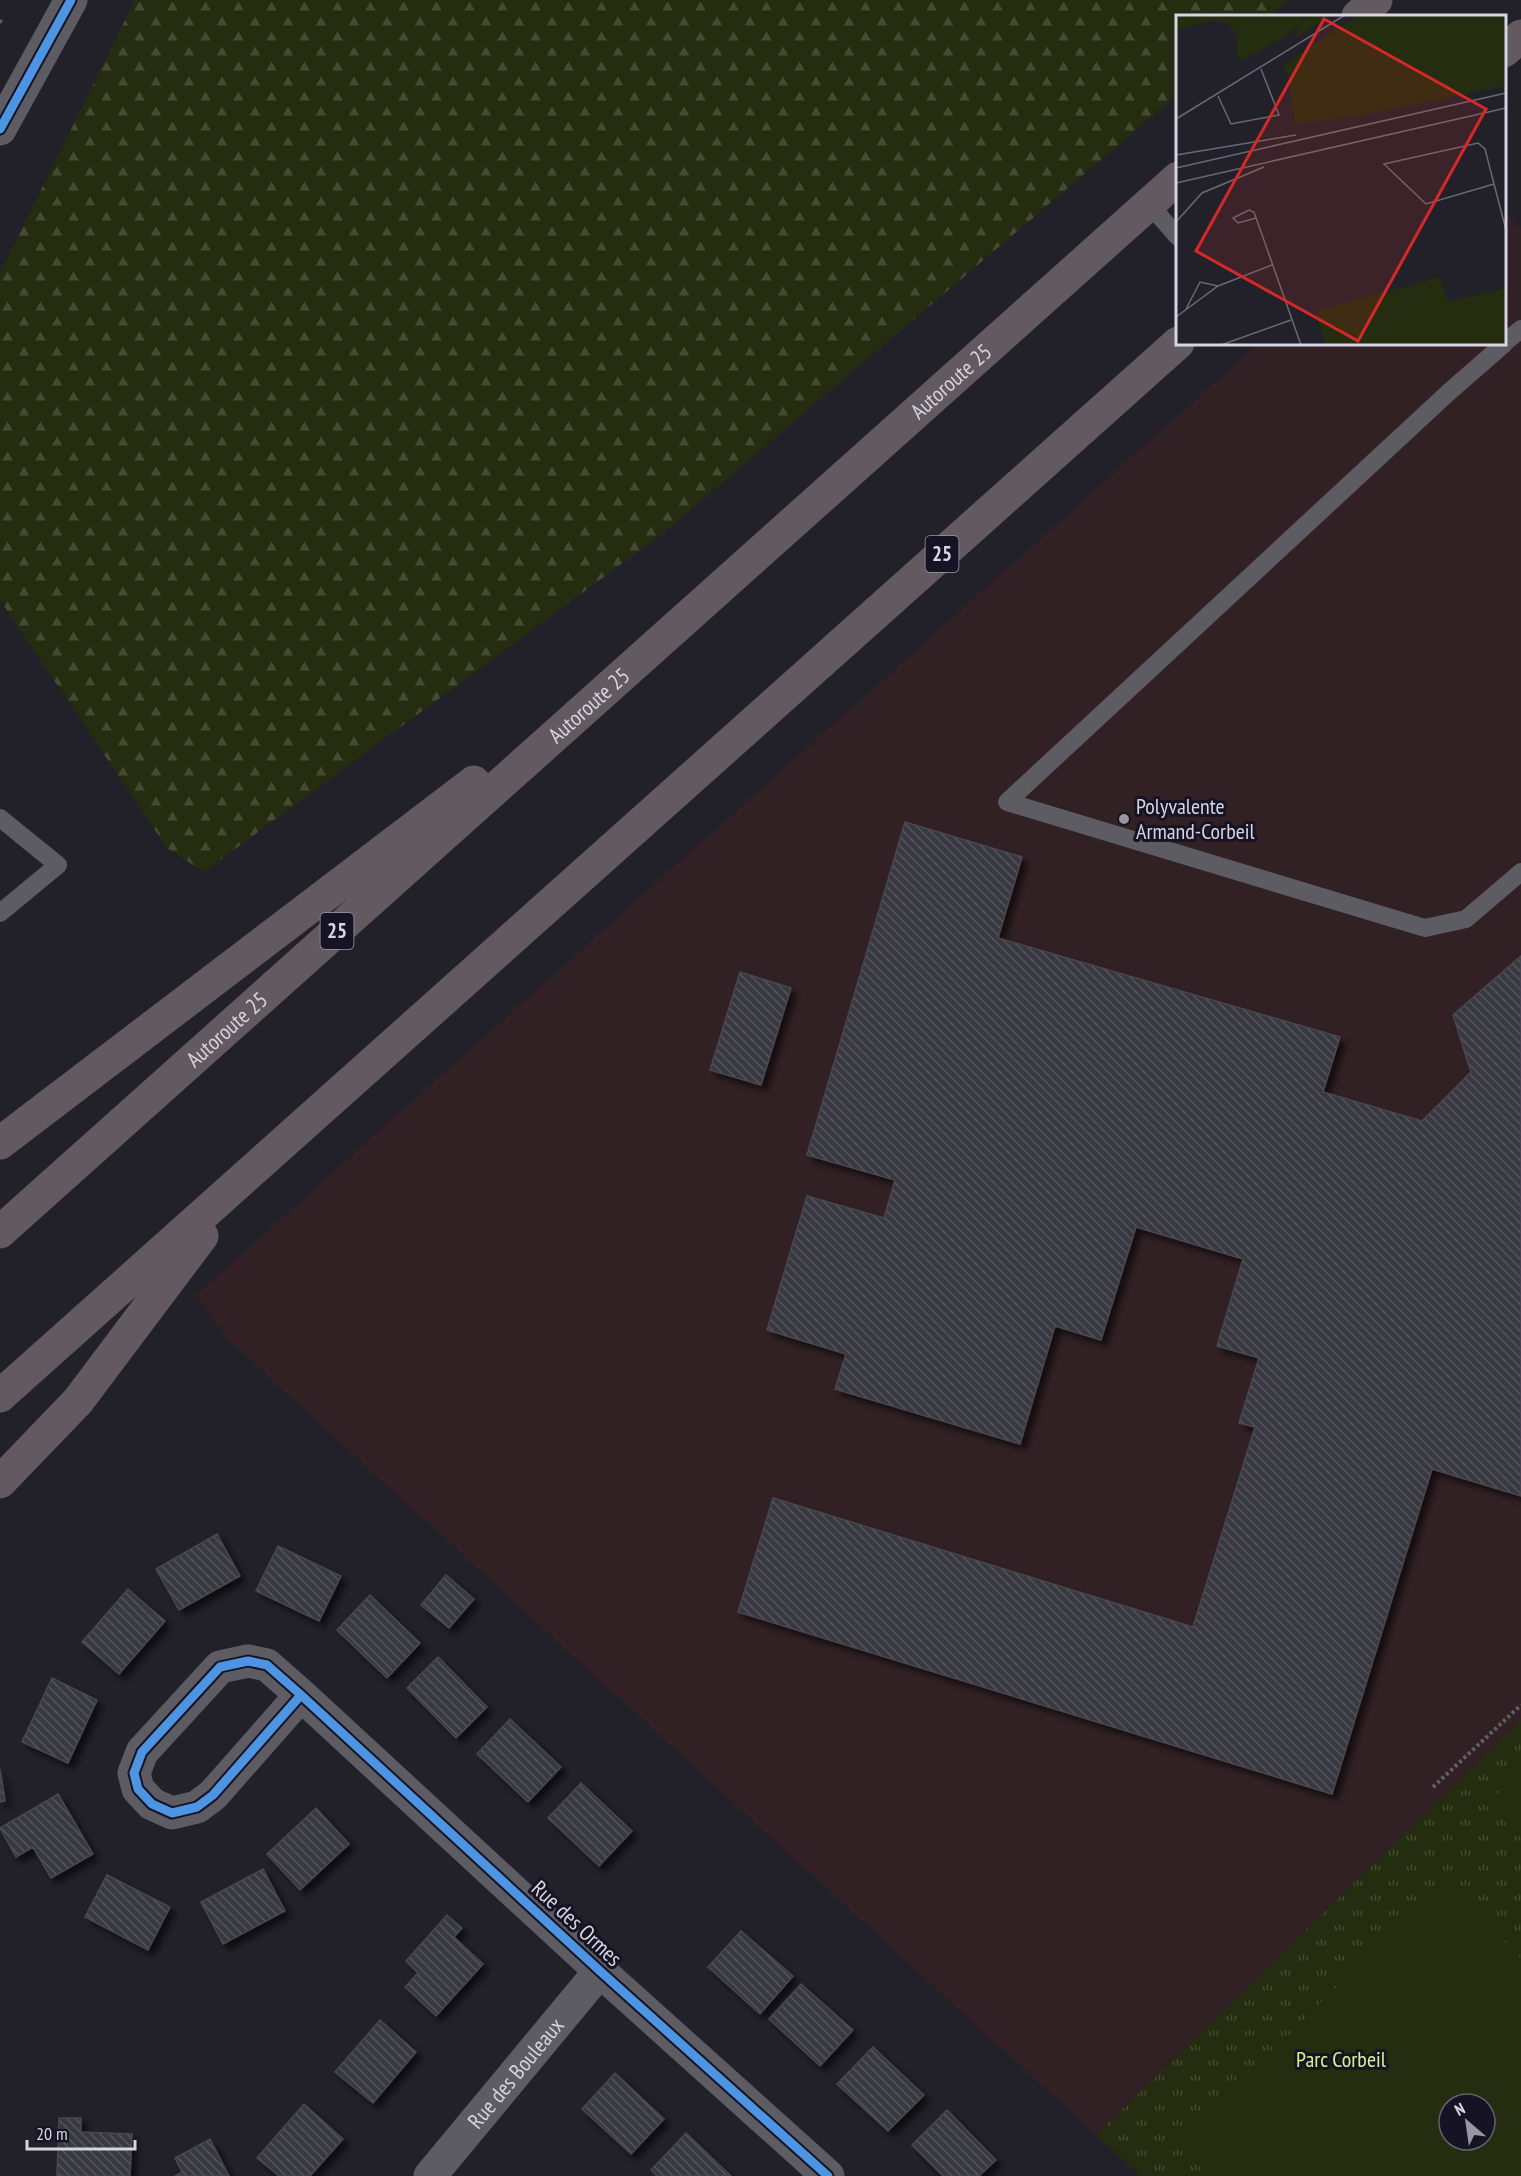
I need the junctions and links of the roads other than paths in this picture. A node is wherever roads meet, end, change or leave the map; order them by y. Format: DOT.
graph roads {
  1 [pos="70,0"];
  2 [pos="1376,0"];
  3 [pos="1359,15"];
  4 [pos="1521,36"];
  5 [pos="1506,49"];
  6 [pos="0,129"];
  7 [pos="1176,180"];
  8 [pos="1149,204"];
  9 [pos="1176,235"];
  10 [pos="1521,329"];
  11 [pos="1506,341"];
  12 [pos="1176,345"];
  13 [pos="1502,345"];
  14 [pos="674,630"];
  15 [pos="0,818"];
  16 [pos="1521,872"];
  17 [pos="0,913"];
  18 [pos="0,1143"];
  19 [pos="244,1179"];
  20 [pos="0,1232"];
  21 [pos="0,1396"];
  22 [pos="0,1482"];
  23 [pos="301,1695"];
  24 [pos="600,1971"];
  25 [pos="430,2176"];
  26 [pos="828,2176"];
  1 -- 6 [label="street"];
  2 -- 3 [label="highway"];
  4 -- 5 [label="highway"];
  7 -- 8 [label="highway, Autoroute 25 / 25"];
  8 -- 9 [label="lane"];
  8 -- 14 [label="highway, Autoroute 25 / 25"];
  10 -- 11 [label="lane"];
  12 -- 19 [label="highway, 25"];
  13 -- 16 [label="lane"];
  14 -- 18 [label="highway"];
  14 -- 20 [label="highway, Autoroute 25 / 25"];
  15 -- 17 [label="lane"];
  19 -- 21 [label="highway, 25"];
  19 -- 22 [label="highway"];
  23 -- 23 [label="street, Rue des Ormes"];
  23 -- 24 [label="street, Rue des Ormes"];
  24 -- 25 [label="street, Rue des Bouleaux"];
  24 -- 26 [label="street, Rue des Ormes"];
}
